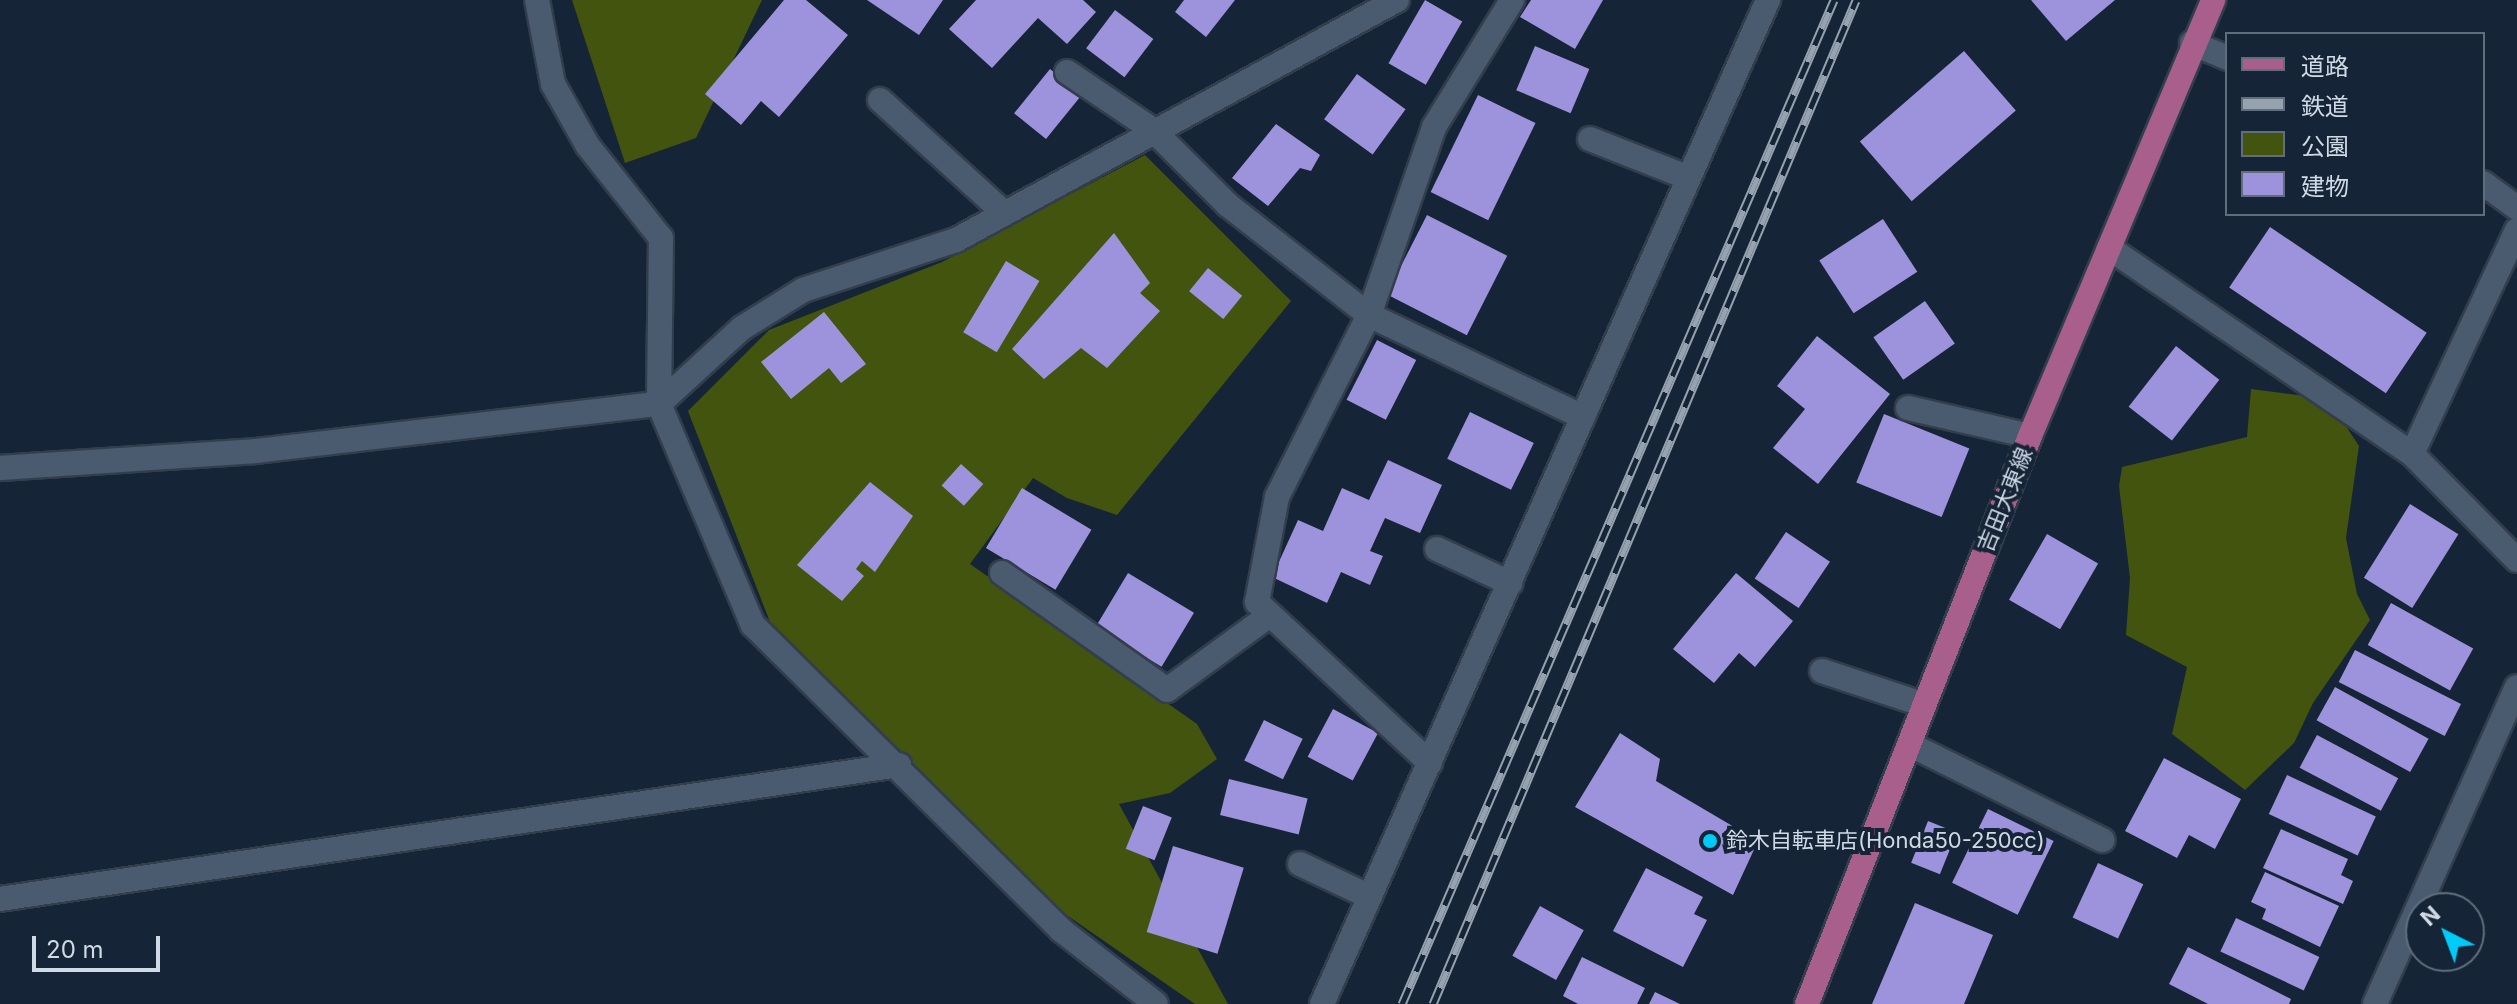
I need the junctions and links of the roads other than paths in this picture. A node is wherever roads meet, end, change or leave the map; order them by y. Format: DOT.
graph roads {
  1 [pos="537,0"];
  2 [pos="1397,0"];
  3 [pos="1512,0"];
  4 [pos="1768,0"];
  5 [pos="2213,0"];
  6 [pos="2192,43"];
  7 [pos="2225,57"];
  8 [pos="1067,72"];
  9 [pos="880,100"];
  10 [pos="1153,130"];
  11 [pos="1590,139"];
  12 [pos="1689,178"];
  13 [pos="2485,184"];
  14 [pos="2517,208"];
  15 [pos="1004,213"];
  16 [pos="2517,230"];
  17 [pos="2109,248"];
  18 [pos="1369,315"];
  19 [pos="659,404"];
  20 [pos="1908,408"];
  21 [pos="1583,417"];
  22 [pos="2030,436"];
  23 [pos="2412,454"];
  24 [pos="0,468"];
  25 [pos="1437,549"];
  26 [pos="2517,560"];
  27 [pos="1002,573"];
  28 [pos="1510,583"];
  29 [pos="1270,615"];
  30 [pos="1822,671"];
  31 [pos="2517,687"];
  32 [pos="1922,704"];
  33 [pos="1909,744"];
  34 [pos="1430,763"];
  35 [pos="899,765"];
  36 [pos="2102,840"];
  37 [pos="1300,864"];
  38 [pos="1370,897"];
  39 [pos="0,899"];
  40 [pos="1156,1004"];
  41 [pos="1322,1004"];
  42 [pos="1807,1004"];
  43 [pos="2375,1004"];
  1 -- 19 [label="street"];
  2 -- 10 [label="street"];
  3 -- 18 [label="street"];
  4 -- 12 [label="street"];
  5 -- 6 [label="main road, 吉田大東線"];
  6 -- 7 [label="street"];
  6 -- 17 [label="main road, 吉田大東線"];
  8 -- 10 [label="street"];
  9 -- 15 [label="street"];
  10 -- 15 [label="street"];
  10 -- 18 [label="street"];
  11 -- 12 [label="street"];
  12 -- 21 [label="street"];
  13 -- 14 [label="street"];
  15 -- 19 [label="street"];
  16 -- 23 [label="street"];
  17 -- 22 [label="main road, 吉田大東線"];
  17 -- 23 [label="street"];
  18 -- 21 [label="street"];
  18 -- 29 [label="street"];
  19 -- 24 [label="street"];
  19 -- 35 [label="street"];
  20 -- 22 [label="street"];
  21 -- 28 [label="street"];
  22 -- 32 [label="main road, 吉田大東線"];
  23 -- 26 [label="street"];
  25 -- 28 [label="street"];
  27 -- 29 [label="street"];
  28 -- 34 [label="street"];
  29 -- 34 [label="street"];
  30 -- 32 [label="street"];
  31 -- 43 [label="street"];
  32 -- 33 [label="main road, 吉田大東線"];
  33 -- 36 [label="street"];
  33 -- 42 [label="main road, 吉田大東線"];
  34 -- 38 [label="street"];
  35 -- 39 [label="street"];
  35 -- 40 [label="street"];
  37 -- 38 [label="street"];
  38 -- 41 [label="street"];
}
